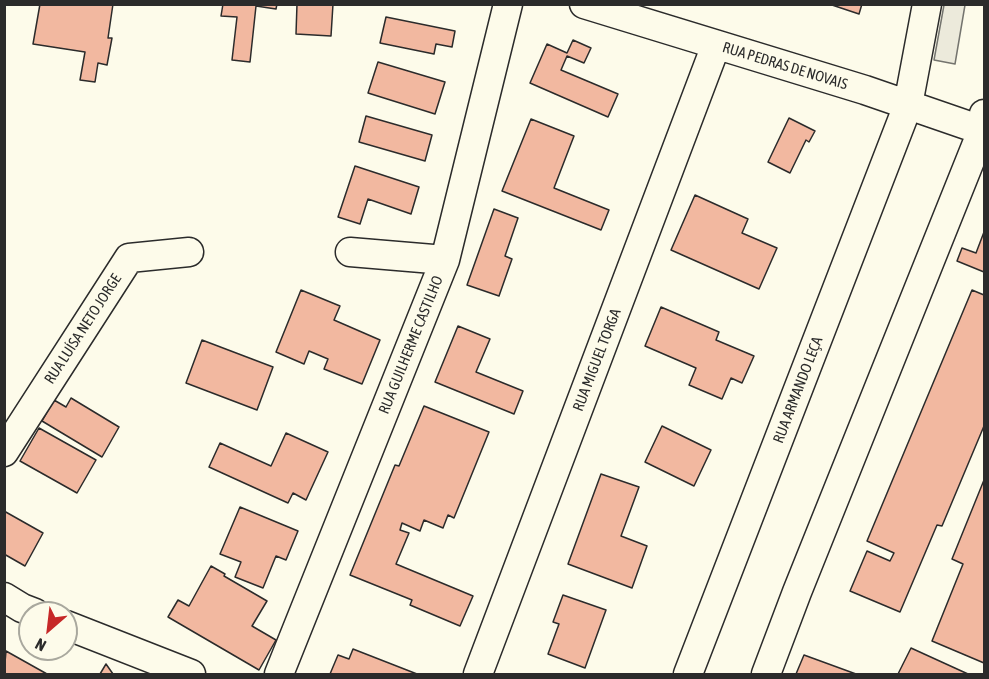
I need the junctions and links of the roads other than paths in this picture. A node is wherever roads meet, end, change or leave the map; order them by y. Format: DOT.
graph roads {
  1 [pos="508,4"];
  2 [pos="584,4"];
  3 [pos="927,4"];
  4 [pos="716,45"];
  5 [pos="908,105"];
  6 [pos="984,125"];
  7 [pos="189,252"];
  8 [pos="350,252"];
  9 [pos="445,260"];
  10 [pos="4,452"];
  11 [pos="4,597"];
  12 [pos="18,606"];
  13 [pos="78,630"];
  14 [pos="191,675"];
  15 [pos="279,675"];
  16 [pos="478,675"];
  17 [pos="688,675"];
  18 [pos="766,675"];
  1 -- 9 [label="street, RUA GUILHERME CASTILHO"];
  2 -- 4 [label="street, RUA PEDRAS DE NOVAIS"];
  3 -- 5 [label="street, RUA ARMANDO LEÇA"];
  4 -- 5 [label="street, RUA PEDRAS DE NOVAIS"];
  4 -- 16 [label="street, RUA MIGUEL TORGA"];
  5 -- 6 [label="street, RUA PEDRAS DE NOVAIS"];
  5 -- 17 [label="street, RUA ARMANDO LEÇA"];
  6 -- 18 [label="street"];
  7 -- 10 [label="street, RUA LUÍSA NETO JORGE"];
  8 -- 9 [label="street"];
  9 -- 15 [label="street, RUA GUILHERME CASTILHO"];
  11 -- 12 [label="street"];
  13 -- 14 [label="street"];
}
